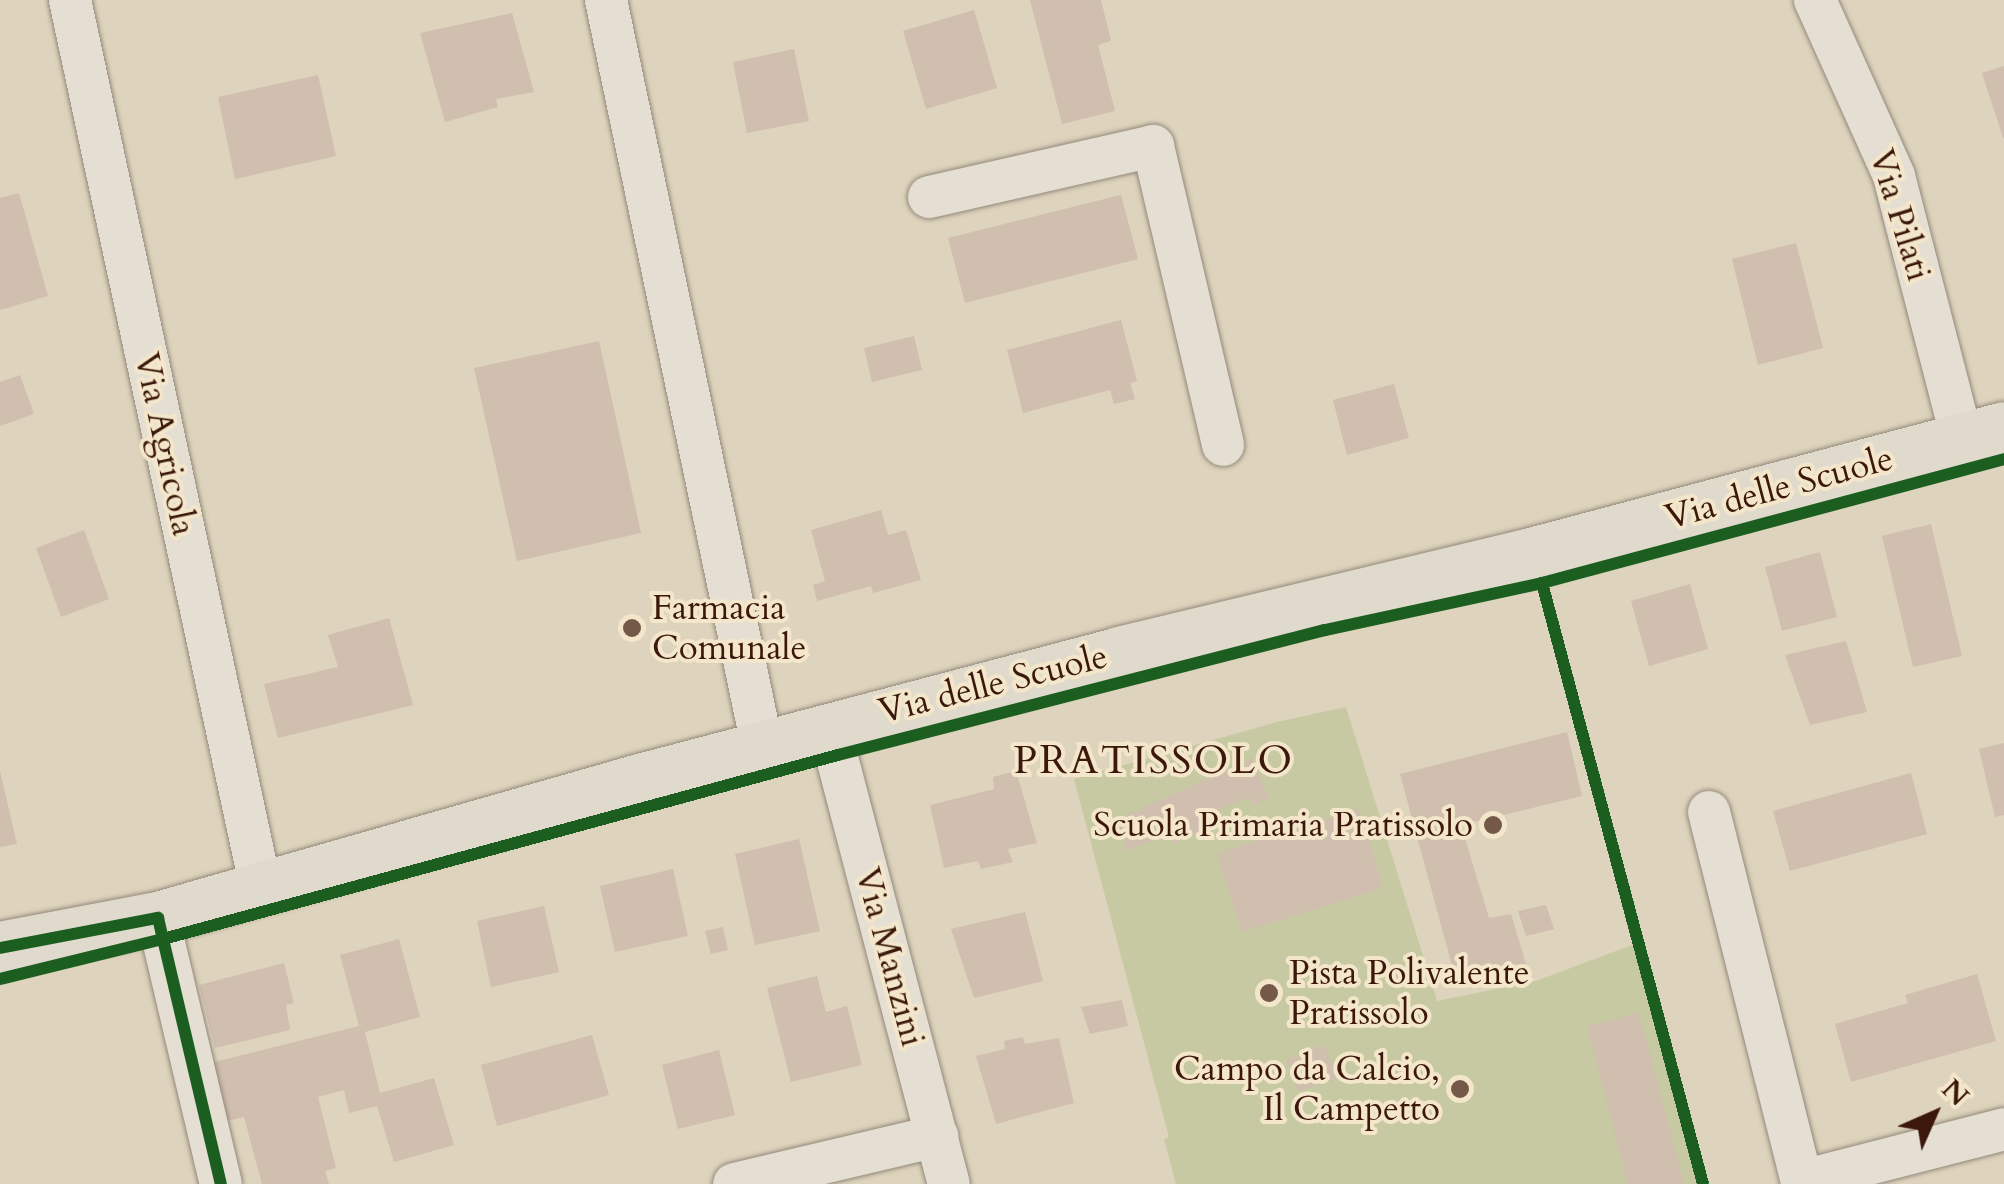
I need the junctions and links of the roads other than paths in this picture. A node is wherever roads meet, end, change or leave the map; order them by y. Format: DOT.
graph roads {
  1 [pos="70,0"];
  2 [pos="606,0"];
  3 [pos="1815,0"];
  4 [pos="929,196"];
  5 [pos="1983,433"];
  6 [pos="1223,445"];
  7 [pos="830,731"];
  8 [pos="763,750"];
  9 [pos="1709,812"];
  10 [pos="260,889"];
  11 [pos="158,918"];
  12 [pos="0,948"];
  13 [pos="2004,1129"];
  14 [pos="937,1136"];
  15 [pos="1794,1182"];
  16 [pos="221,1184"];
  17 [pos="734,1184"];
  18 [pos="949,1184"];
  1 -- 10 [label="street, Via Agricola"];
  2 -- 8 [label="street"];
  3 -- 5 [label="street, Via Pilati"];
  4 -- 6 [label="street"];
  5 -- 7 [label="main road, Via delle Scuole"];
  7 -- 8 [label="main road, Via delle Scuole"];
  7 -- 14 [label="street, Via Manzini"];
  8 -- 10 [label="main road, Via delle Scuole"];
  9 -- 15 [label="street"];
  10 -- 11 [label="main road, Via delle Scuole"];
  11 -- 12 [label="main road, Via delle Scuole"];
  11 -- 16 [label="street"];
  13 -- 15 [label="street"];
  14 -- 17 [label="street"];
  14 -- 18 [label="street, Via Manzini"];
}
